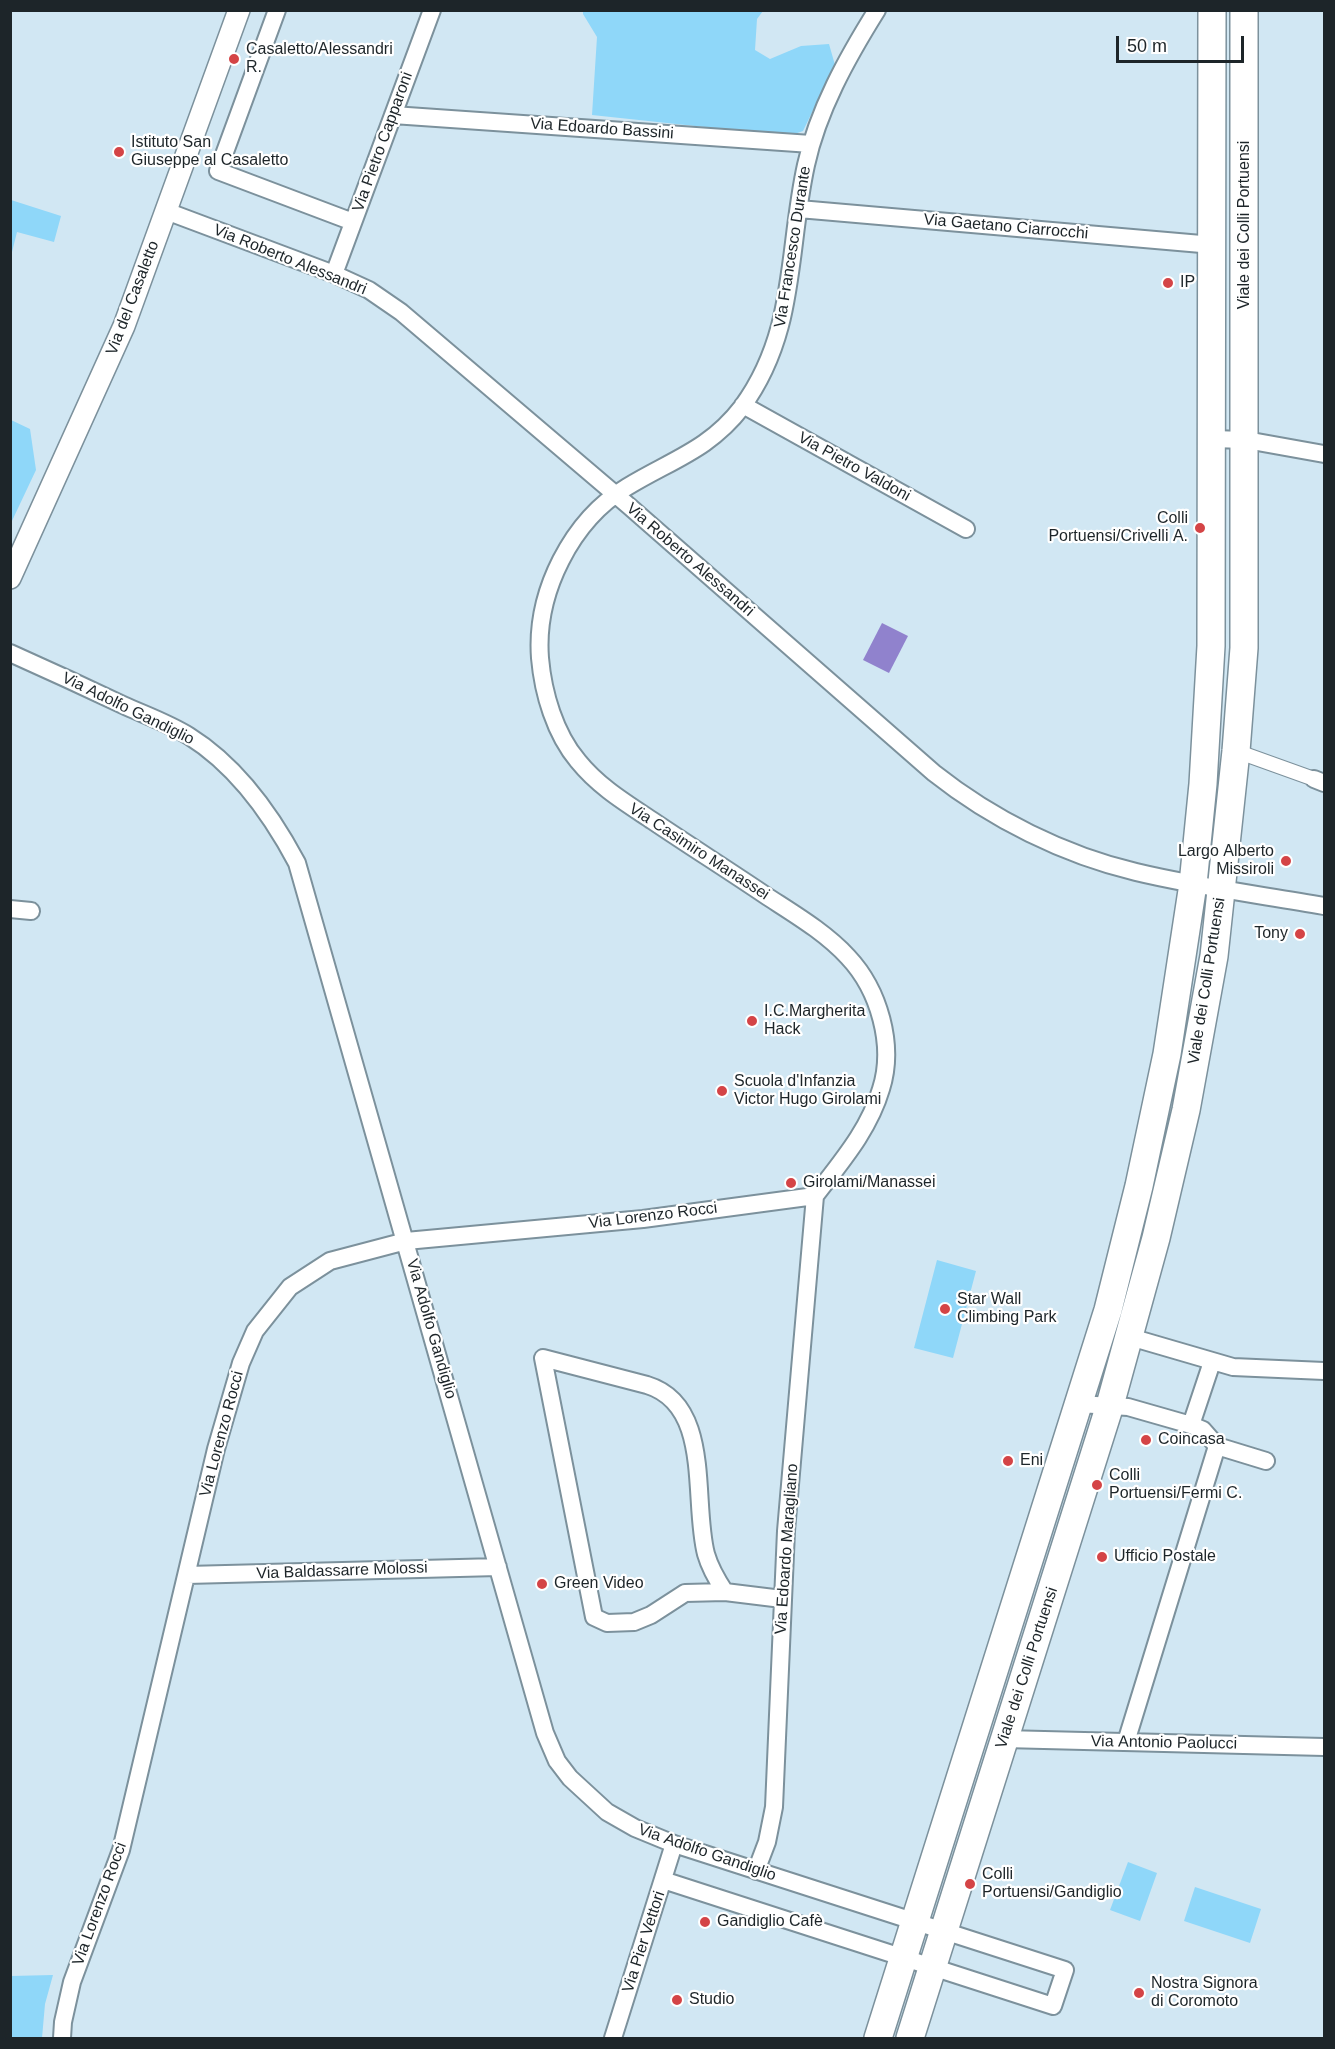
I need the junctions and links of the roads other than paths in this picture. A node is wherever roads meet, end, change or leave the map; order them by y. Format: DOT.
graph roads {
  1 [pos="239,10"];
  2 [pos="277,10"];
  3 [pos="432,10"];
  4 [pos="877,10"];
  5 [pos="1212,10"];
  6 [pos="1244,10"];
  7 [pos="393,115"];
  8 [pos="811,144"];
  9 [pos="800,209"];
  10 [pos="166,211"];
  11 [pos="353,222"];
  12 [pos="1213,245"];
  13 [pos="334,274"];
  14 [pos="743,405"];
  15 [pos="1212,439"];
  16 [pos="1246,440"];
  17 [pos="1324,454"];
  18 [pos="615,494"];
  19 [pos="966,529"];
  20 [pos="10,578"];
  21 [pos="10,653"];
  22 [pos="1236,751"];
  23 [pos="1319,781"];
  24 [pos="1193,884"];
  25 [pos="1222,887"];
  26 [pos="1324,906"];
  27 [pos="10,909"];
  28 [pos="31,911"];
  29 [pos="815,1196"];
  30 [pos="406,1241"];
  31 [pos="1130,1336"];
  32 [pos="1212,1362"];
  33 [pos="1324,1371"];
  34 [pos="1079,1404"];
  35 [pos="1110,1405"];
  36 [pos="1191,1425"];
  37 [pos="1216,1446"];
  38 [pos="1266,1461"];
  39 [pos="498,1567"];
  40 [pos="187,1575"];
  41 [pos="725,1592"];
  42 [pos="783,1599"];
  43 [pos="1004,1738"];
  44 [pos="1126,1742"];
  45 [pos="1324,1747"];
  46 [pos="674,1844"];
  47 [pos="756,1871"];
  48 [pos="663,1880"];
  49 [pos="915,1922"];
  50 [pos="943,1931"];
  51 [pos="904,1957"];
  52 [pos="932,1966"];
  53 [pos="62,2038"];
  54 [pos="613,2038"];
  55 [pos="878,2038"];
  56 [pos="910,2038"];
  1 -- 10 [label="street, Via del Casaletto"];
  2 -- 11 [label="street"];
  3 -- 7 [label="street, Via Pietro Capparoni"];
  4 -- 8 [label="street, Via Francesco Durante"];
  5 -- 12 [label="main road, Viale dei Colli Portuensi"];
  6 -- 16 [label="main road, Viale dei Colli Portuensi"];
  7 -- 8 [label="street, Via Edoardo Bassini"];
  7 -- 11 [label="street, Via Pietro Capparoni"];
  8 -- 9 [label="street, Via Francesco Durante"];
  9 -- 12 [label="street, Via Gaetano Ciarrocchi"];
  9 -- 14 [label="street, Via Francesco Durante"];
  10 -- 13 [label="street, Via Roberto Alessandri"];
  10 -- 20 [label="street, Via del Casaletto"];
  11 -- 13 [label="street, Via Pietro Capparoni"];
  12 -- 15 [label="main road, Viale dei Colli Portuensi"];
  13 -- 18 [label="street, Via Roberto Alessandri"];
  14 -- 18 [label="street, Via Francesco Durante"];
  14 -- 19 [label="street, Via Pietro Valdoni"];
  15 -- 16 [label="street"];
  15 -- 24 [label="main road, Viale dei Colli Portuensi"];
  16 -- 17 [label="street"];
  16 -- 22 [label="main road, Viale dei Colli Portuensi"];
  18 -- 24 [label="street, Via Roberto Alessandri"];
  18 -- 29 [label="street, Via Casimiro Manassei"];
  21 -- 30 [label="street, Via Adolfo Gandiglio"];
  22 -- 23 [label="street"];
  22 -- 25 [label="main road, Viale dei Colli Portuensi"];
  24 -- 25 [label="street, Via Roberto Alessandri"];
  24 -- 34 [label="main road, Viale dei Colli Portuensi"];
  25 -- 26 [label="street, Via Roberto Alessandri"];
  25 -- 31 [label="main road, Viale dei Colli Portuensi"];
  27 -- 28 [label="street"];
  29 -- 30 [label="street, Via Lorenzo Rocci"];
  29 -- 42 [label="street, Via Edoardo Maragliano"];
  30 -- 39 [label="street, Via Adolfo Gandiglio"];
  30 -- 40 [label="street, Via Lorenzo Rocci"];
  31 -- 32 [label="street"];
  31 -- 35 [label="main road, Viale dei Colli Portuensi"];
  32 -- 33 [label="street"];
  32 -- 36 [label="street"];
  34 -- 35 [label="street"];
  34 -- 49 [label="main road, Viale dei Colli Portuensi"];
  35 -- 36 [label="street"];
  35 -- 43 [label="main road, Viale dei Colli Portuensi"];
  36 -- 37 [label="street"];
  37 -- 38 [label="street"];
  37 -- 44 [label="street"];
  39 -- 40 [label="street, Via Baldassarre Molossi"];
  39 -- 46 [label="street, Via Adolfo Gandiglio"];
  40 -- 53 [label="street, Via Lorenzo Rocci"];
  41 -- 41 [label="street"];
  41 -- 42 [label="street"];
  42 -- 47 [label="street, Via Edoardo Maragliano"];
  43 -- 44 [label="street, Via Antonio Paolucci"];
  43 -- 50 [label="main road, Viale dei Colli Portuensi"];
  44 -- 45 [label="street, Via Antonio Paolucci"];
  46 -- 47 [label="street, Via Adolfo Gandiglio"];
  46 -- 48 [label="street, Via Pier Vettori"];
  47 -- 49 [label="street, Via Adolfo Gandiglio"];
  48 -- 51 [label="street"];
  48 -- 54 [label="street, Via Pier Vettori"];
  49 -- 50 [label="street"];
  49 -- 51 [label="main road, Viale dei Colli Portuensi"];
  50 -- 52 [label="main road, Viale dei Colli Portuensi"];
  50 -- 52 [label="street"];
  51 -- 52 [label="street"];
  51 -- 55 [label="main road, Viale dei Colli Portuensi"];
  52 -- 56 [label="main road, Viale dei Colli Portuensi"];
}
